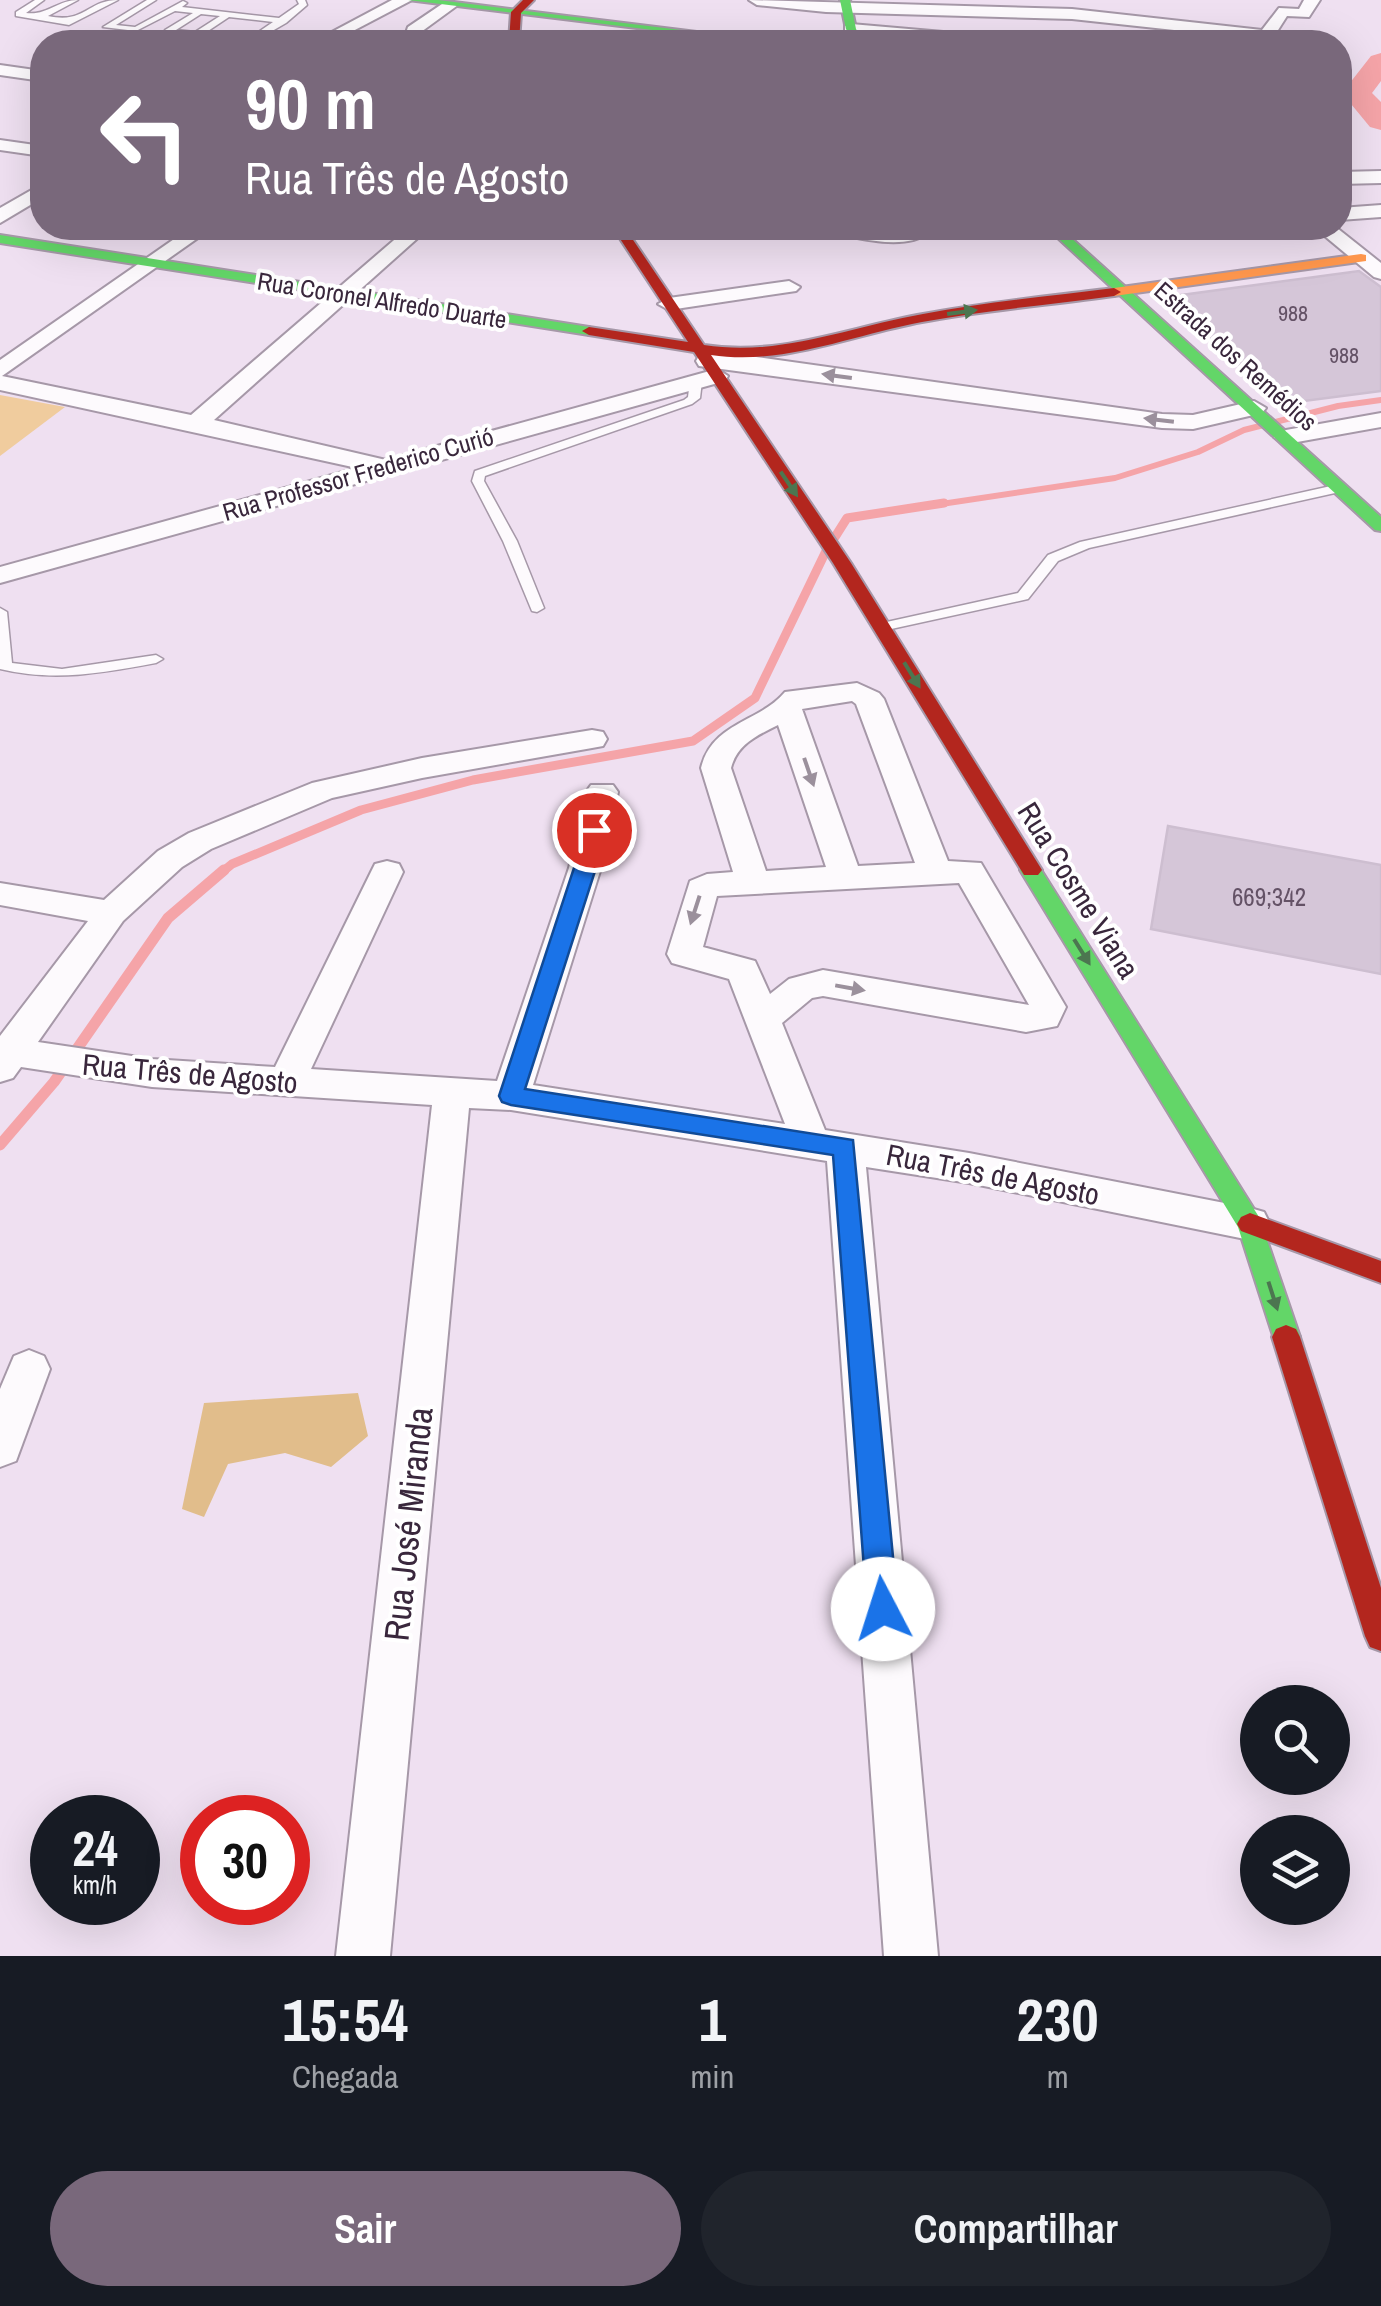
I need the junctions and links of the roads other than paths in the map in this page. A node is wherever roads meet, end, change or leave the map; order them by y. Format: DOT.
graph roads {
  1 [pos="40,0"];
  2 [pos="74,0"];
  3 [pos="114,0"];
  4 [pos="152,0"];
  5 [pos="188,0"];
  6 [pos="301,0"];
  7 [pos="404,0"];
  8 [pos="413,0"];
  9 [pos="757,0"];
  10 [pos="1312,0"];
  11 [pos="450,4"];
  12 [pos="522,6"];
  13 [pos="996,6"];
  14 [pos="173,8"];
  15 [pos="200,12"];
  16 [pos="228,15"];
  17 [pos="40,18"];
  18 [pos="256,18"];
  19 [pos="850,20"];
  20 [pos="283,21"];
  21 [pos="69,23"];
  22 [pos="107,27"];
  23 [pos="136,30"];
  24 [pos="171,30"];
  25 [pos="204,30"];
  26 [pos="236,30"];
  27 [pos="268,30"];
  28 [pos="345,30"];
  29 [pos="414,30"];
  30 [pos="689,30"];
  31 [pos="919,30"];
  32 [pos="1224,30"];
  33 [pos="1269,30"];
  34 [pos="0,70"];
  35 [pos="30,74"];
  36 [pos="0,145"];
  37 [pos="30,149"];
  38 [pos="1381,177"];
  39 [pos="1352,178"];
  40 [pos="30,198"];
  41 [pos="1381,211"];
  42 [pos="1352,213"];
  43 [pos="0,217"];
  44 [pos="0,239"];
  45 [pos="186,240"];
  46 [pos="405,240"];
  47 [pos="628,240"];
  48 [pos="1067,240"];
  49 [pos="1339,240"];
  50 [pos="1361,258"];
  51 [pos="153,264"];
  52 [pos="1381,273"];
  53 [pos="789,287"];
  54 [pos="1121,291"];
  55 [pos="342,295"];
  56 [pos="669,304"];
  57 [pos="760,359"];
  58 [pos="705,368"];
  59 [pos="0,370"];
  60 [pos="0,384"];
  61 [pos="1258,412"];
  62 [pos="1381,420"];
  63 [pos="196,422"];
  64 [pos="1285,436"];
  65 [pos="383,467"];
  66 [pos="1340,488"];
  67 [pos="1381,526"];
  68 [pos="0,575"];
  69 [pos="537,608"];
  70 [pos="0,612"];
  71 [pos="882,627"];
  72 [pos="156,660"];
  73 [pos="787,708"];
  74 [pos="592,739"];
  75 [pos="602,792"];
  76 [pos="935,871"];
  77 [pos="386,872"];
  78 [pos="846,879"];
  79 [pos="752,882"];
  80 [pos="0,894"];
  81 [pos="111,914"];
  82 [pos="764,1018"];
  83 [pos="11,1057"];
  84 [pos="286,1082"];
  85 [pos="452,1091"];
  86 [pos="511,1096"];
  87 [pos="828,1145"];
  88 [pos="1250,1224"];
  89 [pos="1381,1272"];
  90 [pos="29,1369"];
  91 [pos="0,1447"];
  92 [pos="1380,1631"];
  93 [pos="363,1956"];
  94 [pos="912,1956"];
  1 -- 17 [label="lane"];
  2 -- 17 [label="lane"];
  3 -- 21 [label="lane"];
  4 -- 22 [label="lane"];
  5 -- 14 [label="lane"];
  6 -- 20 [label="lane"];
  7 -- 28 [label="street"];
  8 -- 11 [label="main road"];
  9 -- 19 [label="street"];
  10 -- 33 [label="street"];
  11 -- 12 [label="main road"];
  11 -- 29 [label="street"];
  12 -- 30 [label="main road"];
  13 -- 19 [label="street"];
  13 -- 32 [label="street"];
  14 -- 15 [label="lane"];
  14 -- 23 [label="lane"];
  15 -- 16 [label="lane"];
  15 -- 24 [label="lane"];
  16 -- 18 [label="lane"];
  16 -- 25 [label="lane"];
  17 -- 21 [label="lane"];
  18 -- 20 [label="lane"];
  18 -- 26 [label="lane"];
  19 -- 31 [label="street"];
  20 -- 27 [label="lane"];
  21 -- 22 [label="lane"];
  22 -- 23 [label="lane"];
  34 -- 35 [label="street"];
  36 -- 37 [label="street"];
  38 -- 39 [label="street"];
  40 -- 43 [label="street"];
  41 -- 42 [label="street"];
  44 -- 51 [label="main road, Rua Coronel Alfredo Duarte"];
  45 -- 51 [label="street"];
  46 -- 55 [label="street"];
  47 -- 56 [label="main road, Rua Cosme Viana"];
  48 -- 54 [label="main road, Estrada dos Remédios"];
  49 -- 50 [label="street"];
  50 -- 52 [label="street"];
  50 -- 54 [label="main road, Rua Professor Frederico Curió"];
  51 -- 55 [label="main road, Rua Coronel Alfredo Duarte"];
  51 -- 59 [label="street"];
  53 -- 56 [label="street"];
  57 -- 54 [label="main road, Rua Professor Frederico Curió, one-way"];
  54 -- 61 [label="main road, Estrada dos Remédios"];
  55 -- 58 [label="main road, Rua Coronel Alfredo Duarte"];
  55 -- 63 [label="street"];
  56 -- 58 [label="main road, Rua Cosme Viana"];
  57 -- 58 [label="street, Rua Professor Frederico Curió"];
  61 -- 57 [label="street, one-way"];
  58 -- 65 [label="street, Rua Professor Frederico Curió"];
  58 -- 69 [label="lane"];
  58 -- 71 [label="main road, Rua Cosme Viana, one-way"];
  60 -- 63 [label="street"];
  61 -- 64 [label="main road, Estrada dos Remédios"];
  62 -- 64 [label="street"];
  63 -- 65 [label="street"];
  64 -- 66 [label="main road, Estrada dos Remédios"];
  65 -- 68 [label="street, Rua Professor Frederico Curió"];
  66 -- 67 [label="main road, Estrada dos Remédios"];
  66 -- 71 [label="lane"];
  70 -- 72 [label="lane"];
  71 -- 88 [label="main road, Rua Cosme Viana, one-way"];
  73 -- 76 [label="street"];
  73 -- 78 [label="street, one-way"];
  73 -- 79 [label="street"];
  74 -- 81 [label="street"];
  75 -- 86 [label="street"];
  76 -- 78 [label="street"];
  82 -- 76 [label="street, one-way"];
  77 -- 84 [label="street"];
  78 -- 79 [label="street"];
  79 -- 82 [label="street, one-way"];
  80 -- 81 [label="street"];
  81 -- 83 [label="street"];
  82 -- 87 [label="street"];
  83 -- 84 [label="street, Rua Três de Agosto"];
  84 -- 85 [label="street, Rua Três de Agosto"];
  85 -- 86 [label="street, Rua Três de Agosto"];
  85 -- 93 [label="street, Rua José Miranda"];
  86 -- 87 [label="street, Rua Três de Agosto"];
  87 -- 88 [label="street, Rua Três de Agosto"];
  87 -- 94 [label="street"];
  88 -- 89 [label="main road, Rua Três de Agosto"];
  88 -- 92 [label="main road, Rua Cosme Viana, one-way"];
  90 -- 91 [label="street"];
}
